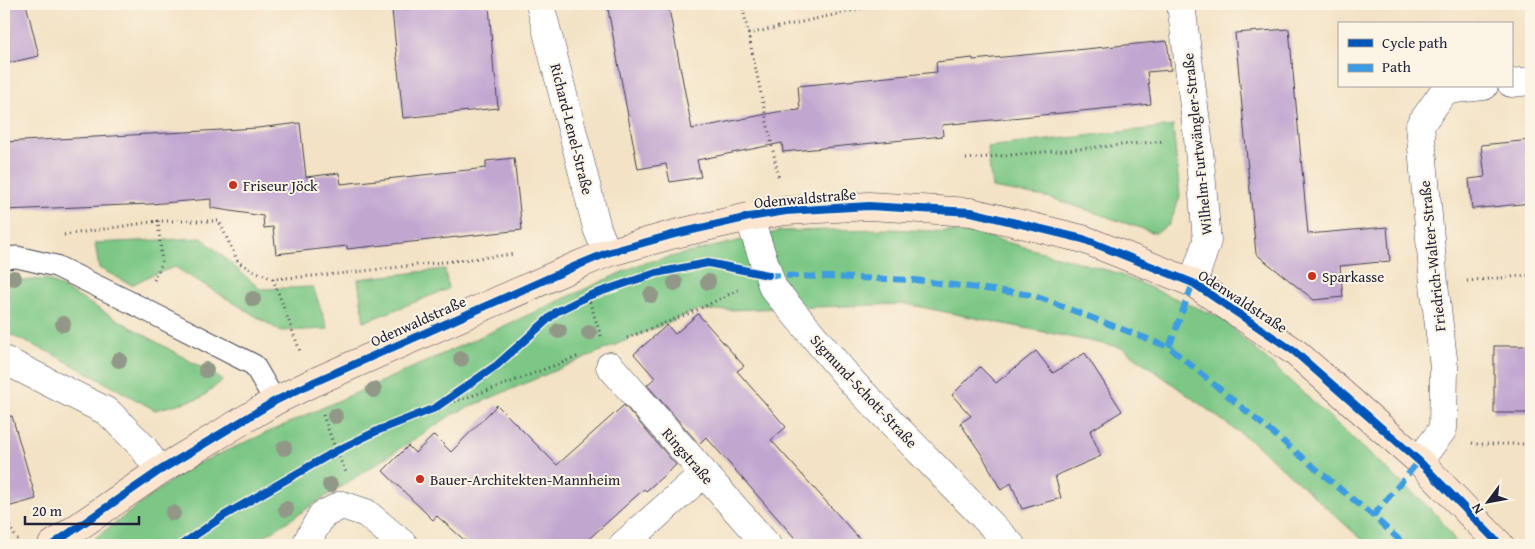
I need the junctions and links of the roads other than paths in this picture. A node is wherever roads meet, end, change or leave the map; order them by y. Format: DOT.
graph roads {
  1 [pos="540,4"];
  2 [pos="1181,4"];
  3 [pos="1531,81"];
  4 [pos="1512,83"];
  5 [pos="1464,88"];
  6 [pos="749,217"];
  7 [pos="607,253"];
  8 [pos="10,258"];
  9 [pos="1193,283"];
  10 [pos="4,360"];
  11 [pos="610,366"];
  12 [pos="275,401"];
  13 [pos="1419,461"];
  14 [pos="159,471"];
  15 [pos="703,474"];
  16 [pos="398,544"];
  17 [pos="52,545"];
  18 [pos="310,545"];
  19 [pos="622,545"];
  20 [pos="767,545"];
  21 [pos="1011,545"];
  22 [pos="1500,545"];
  1 -- 7 [label="street, Richard-Lenel-Straße"];
  2 -- 9 [label="street, Wilhelm-Furtwängler-Straße"];
  3 -- 4 [label="street"];
  5 -- 13 [label="street, Friedrich-Walter-Straße"];
  6 -- 7 [label="street, Odenwaldstraße"];
  6 -- 9 [label="street, Odenwaldstraße"];
  6 -- 21 [label="street, Sigmund-Schott-Straße"];
  7 -- 12 [label="street, Odenwaldstraße"];
  8 -- 12 [label="lane"];
  9 -- 13 [label="street, Odenwaldstraße"];
  10 -- 14 [label="street"];
  11 -- 15 [label="street, Ringstraße"];
  12 -- 14 [label="street, Odenwaldstraße"];
  13 -- 22 [label="street, Odenwaldstraße"];
  14 -- 17 [label="street, Odenwaldstraße"];
  15 -- 19 [label="street"];
  15 -- 20 [label="street, Ringstraße"];
  16 -- 18 [label="street"];
}
